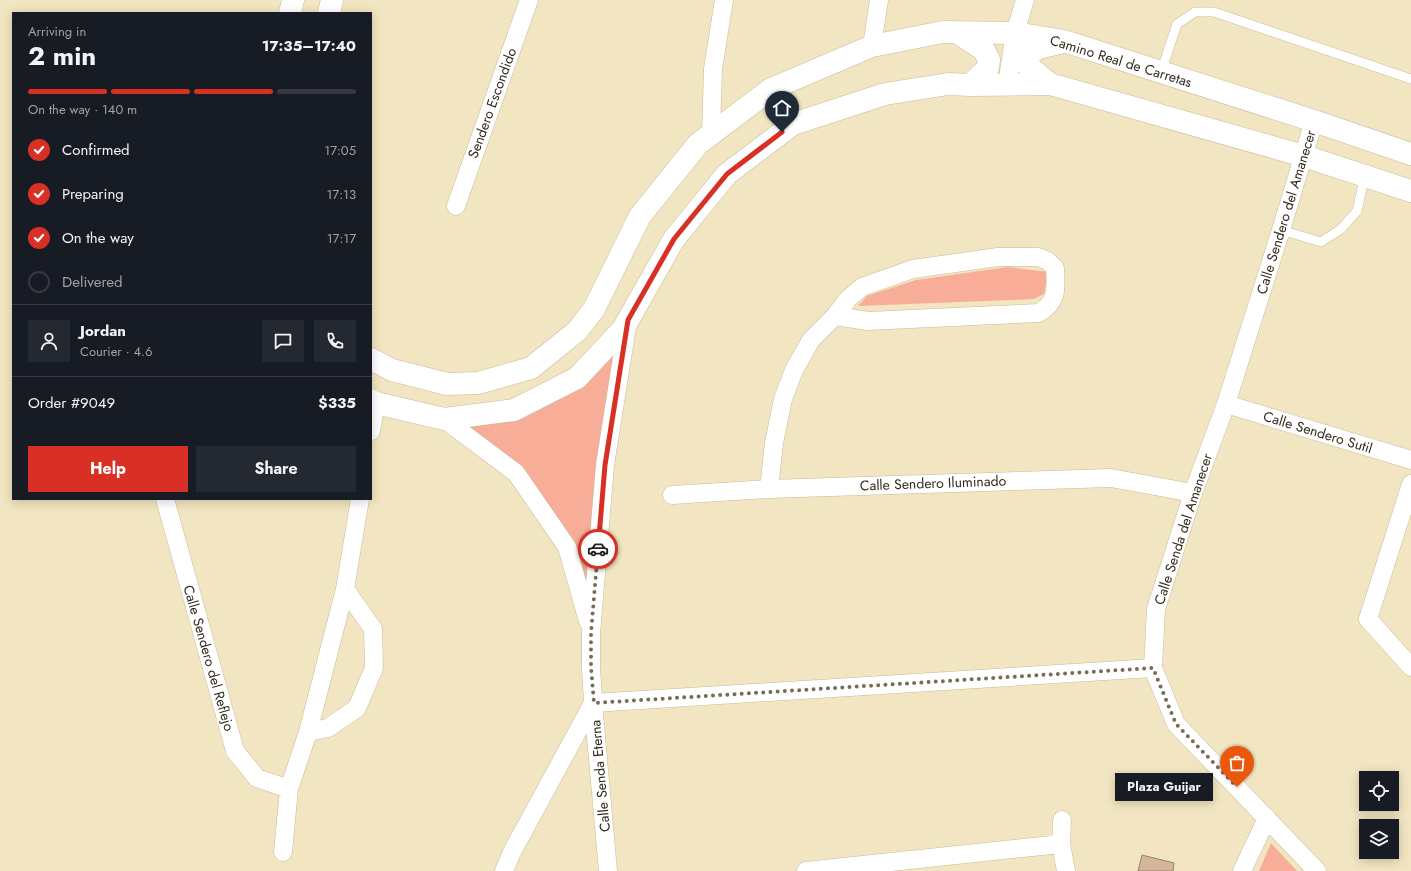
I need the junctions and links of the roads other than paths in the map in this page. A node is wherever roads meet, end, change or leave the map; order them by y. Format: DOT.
graph roads {
  1 [pos="293,0"];
  2 [pos="332,0"];
  3 [pos="529,0"];
  4 [pos="724,0"];
  5 [pos="879,0"];
  6 [pos="1025,0"];
  7 [pos="290,12"];
  8 [pos="329,12"];
  9 [pos="958,33"];
  10 [pos="1015,34"];
  11 [pos="1064,41"];
  12 [pos="872,46"];
  13 [pos="1161,72"];
  14 [pos="1411,79"];
  15 [pos="1007,84"];
  16 [pos="1050,84"];
  17 [pos="970,85"];
  18 [pos="1314,121"];
  19 [pos="711,134"];
  20 [pos="1411,154"];
  21 [pos="1304,156"];
  22 [pos="1365,175"];
  23 [pos="1411,191"];
  24 [pos="456,206"];
  25 [pos="1281,230"];
  26 [pos="1258,302"];
  27 [pos="835,316"];
  28 [pos="628,320"];
  29 [pos="372,360"];
  30 [pos="373,402"];
  31 [pos="1226,404"];
  32 [pos="372,416"];
  33 [pos="444,419"];
  34 [pos="1411,460"];
  35 [pos="1411,484"];
  36 [pos="769,489"];
  37 [pos="1193,493"];
  38 [pos="672,495"];
  39 [pos="165,500"];
  40 [pos="360,500"];
  41 [pos="345,589"];
  42 [pos="591,633"];
  43 [pos="1411,666"];
  44 [pos="1153,668"];
  45 [pos="594,703"];
  46 [pos="308,732"];
  47 [pos="289,789"];
  48 [pos="1267,818"];
  49 [pos="1062,820"];
  50 [pos="1061,844"];
  51 [pos="283,852"];
  52 [pos="504,871"];
  53 [pos="608,871"];
  54 [pos="806,871"];
  55 [pos="1066,871"];
  56 [pos="1242,871"];
  57 [pos="1317,871"];
  1 -- 7 [label="street"];
  2 -- 8 [label="street"];
  3 -- 24 [label="street, Sendero Escondido"];
  4 -- 19 [label="street"];
  5 -- 12 [label="street"];
  6 -- 10 [label="street"];
  9 -- 10 [label="street, Camino Real de Carretas"];
  9 -- 12 [label="street, Camino Real de Carretas"];
  9 -- 17 [label="street"];
  10 -- 11 [label="street, Camino Real de Carretas"];
  10 -- 15 [label="street"];
  11 -- 13 [label="street, Camino Real de Carretas"];
  11 -- 16 [label="street"];
  12 -- 19 [label="street, Camino Real de Carretas"];
  13 -- 14 [label="lane"];
  13 -- 18 [label="street, Camino Real de Carretas"];
  15 -- 16 [label="street"];
  15 -- 17 [label="street"];
  16 -- 21 [label="street"];
  17 -- 28 [label="street"];
  18 -- 20 [label="street, Camino Real de Carretas"];
  18 -- 21 [label="street, Calle Sendero del Amanecer"];
  19 -- 29 [label="street, Camino Real de Carretas"];
  21 -- 22 [label="street"];
  21 -- 25 [label="street, Calle Sendero del Amanecer"];
  22 -- 23 [label="street"];
  22 -- 25 [label="lane"];
  25 -- 26 [label="street, Calle Sendero del Amanecer"];
  26 -- 31 [label="street, Calle Senda del Amanecer"];
  27 -- 27 [label="street"];
  27 -- 36 [label="street"];
  28 -- 33 [label="street"];
  28 -- 42 [label="street, Calle Senda Eterna"];
  30 -- 32 [label="street"];
  30 -- 33 [label="street"];
  31 -- 34 [label="street, Calle Sendero Sutil"];
  31 -- 37 [label="street, Calle Senda del Amanecer"];
  33 -- 42 [label="street, Calle Senda Eterna"];
  35 -- 43 [label="street"];
  36 -- 37 [label="street, Calle Sendero Iluminado"];
  36 -- 38 [label="street, Calle Sendero Iluminado"];
  37 -- 44 [label="street, Calle Senda del Amanecer"];
  39 -- 47 [label="street, Calle Sendero del Reflejo"];
  40 -- 41 [label="street"];
  41 -- 46 [label="street"];
  41 -- 46 [label="street"];
  42 -- 45 [label="street, Calle Senda Eterna"];
  44 -- 45 [label="street"];
  44 -- 48 [label="street, Calle Senda del Amanecer"];
  45 -- 52 [label="street"];
  45 -- 53 [label="street, Calle Senda Eterna"];
  46 -- 47 [label="street"];
  47 -- 51 [label="street"];
  48 -- 56 [label="street"];
  48 -- 57 [label="street, Calle Senda del Amanecer"];
  49 -- 50 [label="street"];
  50 -- 54 [label="street"];
  50 -- 55 [label="street"];
}
